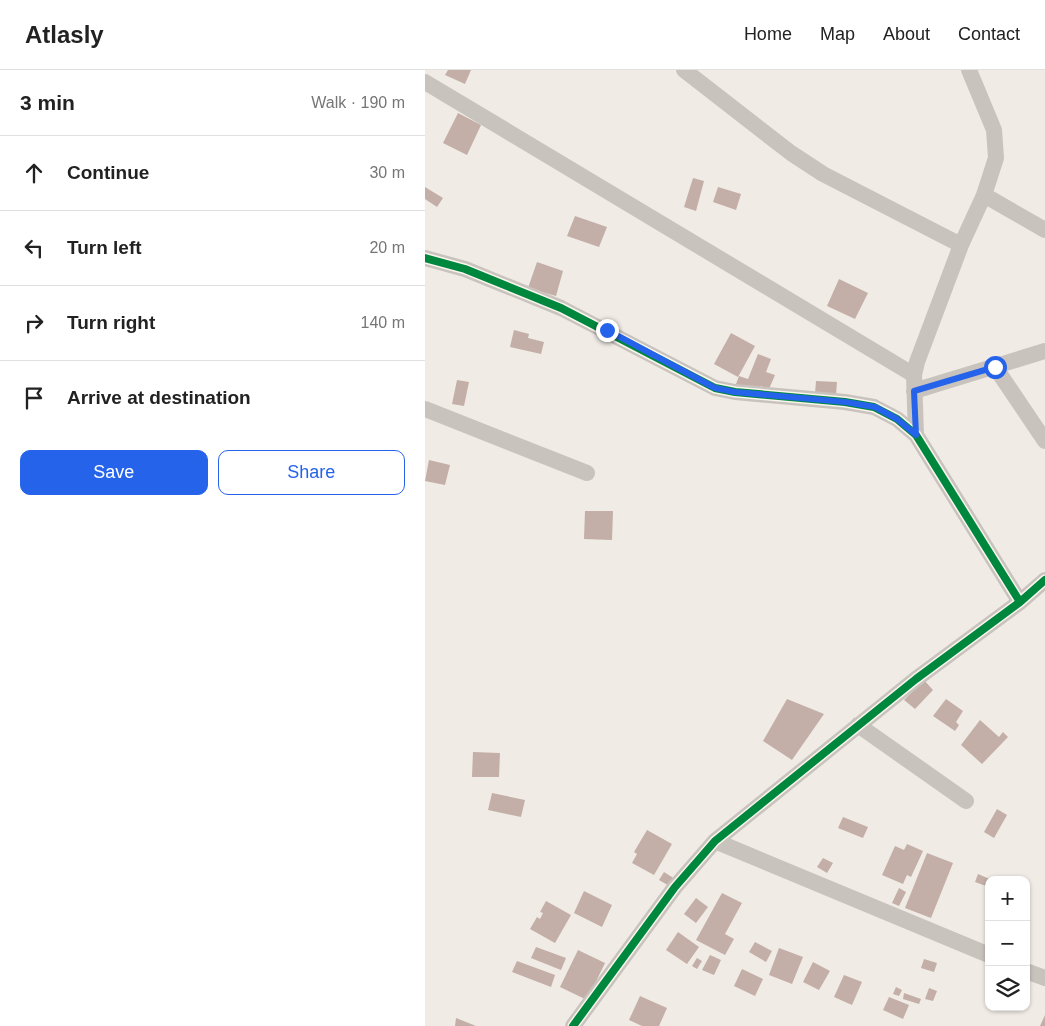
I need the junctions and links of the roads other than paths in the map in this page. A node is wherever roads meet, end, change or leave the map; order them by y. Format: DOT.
graph roads {
  1 [pos="684,70"];
  2 [pos="969,70"];
  3 [pos="425,82"];
  4 [pos="985,195"];
  5 [pos="1045,230"];
  6 [pos="961,245"];
  7 [pos="425,258"];
  8 [pos="1045,351"];
  9 [pos="995,367"];
  10 [pos="914,375"];
  11 [pos="914,391"];
  12 [pos="425,409"];
  13 [pos="916,435"];
  14 [pos="1045,441"];
  15 [pos="587,473"];
  16 [pos="1045,580"];
  17 [pos="1020,602"];
  18 [pos="858,725"];
  19 [pos="966,801"];
  20 [pos="715,841"];
  21 [pos="985,953"];
  22 [pos="1030,972"];
  23 [pos="1045,978"];
  24 [pos="573,1026"];
  1 -- 6 [label="street"];
  2 -- 4 [label="street"];
  3 -- 10 [label="street"];
  4 -- 5 [label="street"];
  4 -- 6 [label="street"];
  6 -- 10 [label="street"];
  7 -- 13 [label="street"];
  8 -- 9 [label="street"];
  9 -- 11 [label="street"];
  9 -- 14 [label="street"];
  10 -- 11 [label="street"];
  11 -- 13 [label="street"];
  12 -- 15 [label="street"];
  13 -- 17 [label="street"];
  16 -- 17 [label="street"];
  17 -- 18 [label="street"];
  18 -- 19 [label="street"];
  18 -- 20 [label="street"];
  20 -- 21 [label="street"];
  20 -- 24 [label="street"];
  22 -- 23 [label="street"];
}
